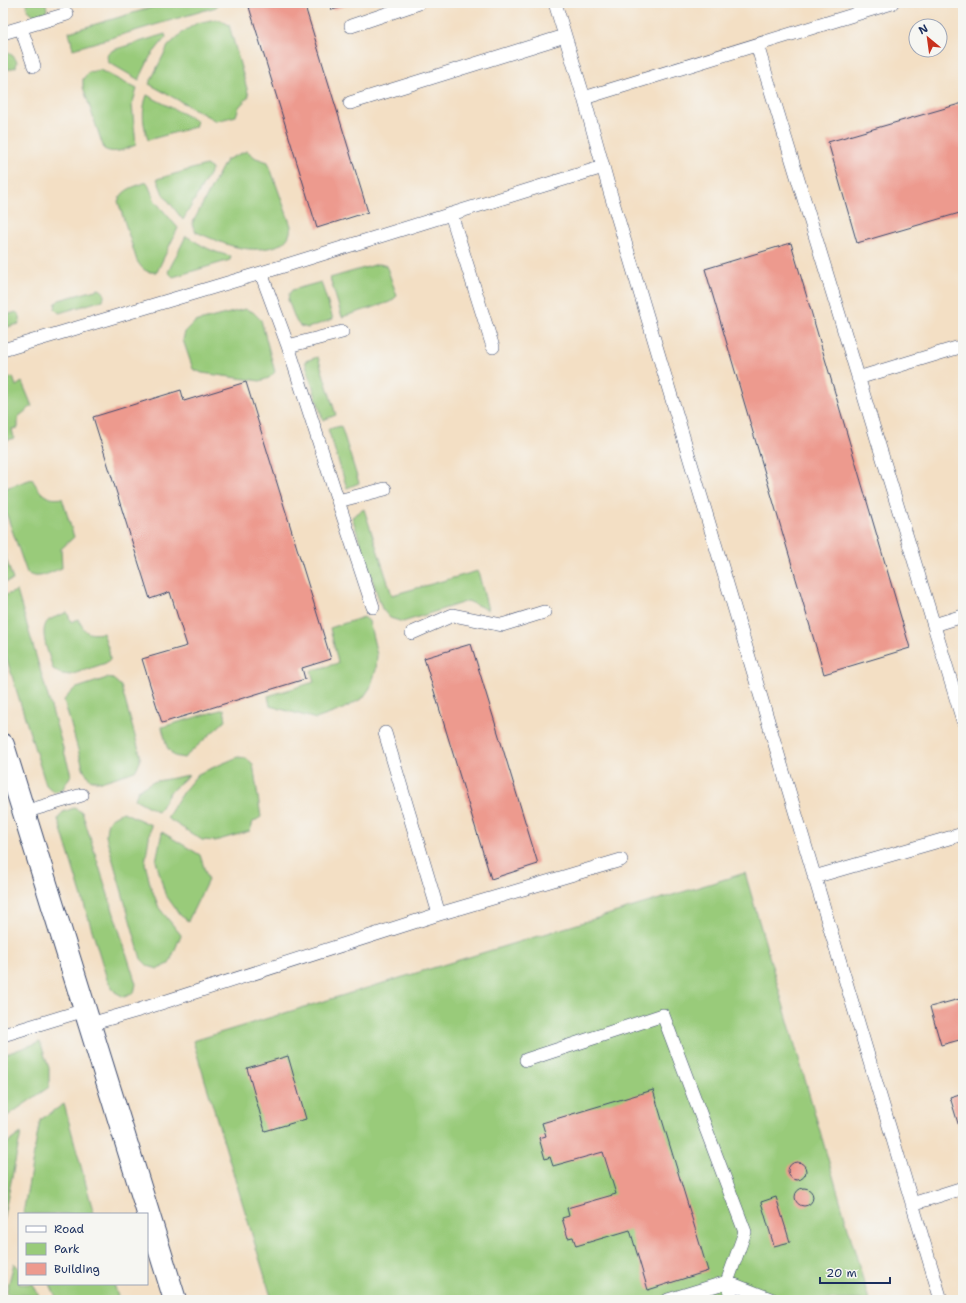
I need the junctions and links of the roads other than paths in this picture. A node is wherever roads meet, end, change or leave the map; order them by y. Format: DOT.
graph roads {
  1 [pos="419,3"];
  2 [pos="555,3"];
  3 [pos="892,3"];
  4 [pos="67,14"];
  5 [pos="351,26"];
  6 [pos="21,28"];
  7 [pos="3,33"];
  8 [pos="565,36"];
  9 [pos="757,45"];
  10 [pos="34,66"];
  11 [pos="584,98"];
  12 [pos="350,103"];
  13 [pos="603,167"];
  14 [pos="451,214"];
  15 [pos="261,273"];
  16 [pos="342,332"];
  17 [pos="288,346"];
  18 [pos="963,346"];
  19 [pos="494,347"];
  20 [pos="3,350"];
  21 [pos="858,378"];
  22 [pos="385,489"];
  23 [pos="338,501"];
  24 [pos="373,607"];
  25 [pos="544,612"];
  26 [pos="963,616"];
  27 [pos="934,625"];
  28 [pos="412,633"];
  29 [pos="963,721"];
  30 [pos="385,732"];
  31 [pos="3,744"];
  32 [pos="82,795"];
  33 [pos="24,812"];
  34 [pos="963,834"];
  35 [pos="621,860"];
  36 [pos="814,877"];
  37 [pos="440,914"];
  38 [pos="87,1017"];
  39 [pos="3,1035"];
  40 [pos="526,1060"];
  41 [pos="963,1188"];
  42 [pos="912,1204"];
  43 [pos="148,1213"];
  44 [pos="148,1213"];
  45 [pos="727,1282"];
  46 [pos="175,1300"];
  47 [pos="668,1300"];
  48 [pos="732,1300"];
  49 [pos="773,1300"];
  50 [pos="940,1300"];
  1 -- 5 [label="lane"];
  2 -- 8 [label="lane"];
  3 -- 9 [label="lane"];
  4 -- 6 [label="lane"];
  6 -- 7 [label="lane"];
  6 -- 10 [label="lane"];
  8 -- 11 [label="lane"];
  8 -- 12 [label="lane"];
  9 -- 11 [label="lane"];
  9 -- 21 [label="lane"];
  11 -- 13 [label="lane"];
  13 -- 14 [label="lane"];
  13 -- 36 [label="lane"];
  14 -- 15 [label="lane"];
  14 -- 19 [label="lane"];
  15 -- 17 [label="lane"];
  15 -- 20 [label="lane"];
  16 -- 17 [label="lane"];
  17 -- 23 [label="lane"];
  18 -- 21 [label="lane"];
  21 -- 27 [label="lane"];
  22 -- 23 [label="lane"];
  23 -- 24 [label="lane"];
  25 -- 28 [label="lane"];
  26 -- 27 [label="lane"];
  27 -- 29 [label="lane"];
  30 -- 37 [label="lane"];
  31 -- 33 [label="street"];
  32 -- 33 [label="lane"];
  33 -- 38 [label="street"];
  34 -- 36 [label="lane"];
  35 -- 37 [label="lane"];
  36 -- 42 [label="lane"];
  37 -- 38 [label="lane"];
  38 -- 39 [label="lane"];
  38 -- 44 [label="street"];
  40 -- 45 [label="lane"];
  41 -- 42 [label="lane"];
  42 -- 50 [label="lane"];
  43 -- 46 [label="street"];
  45 -- 47 [label="lane"];
  45 -- 48 [label="lane"];
  45 -- 49 [label="lane"];
}
